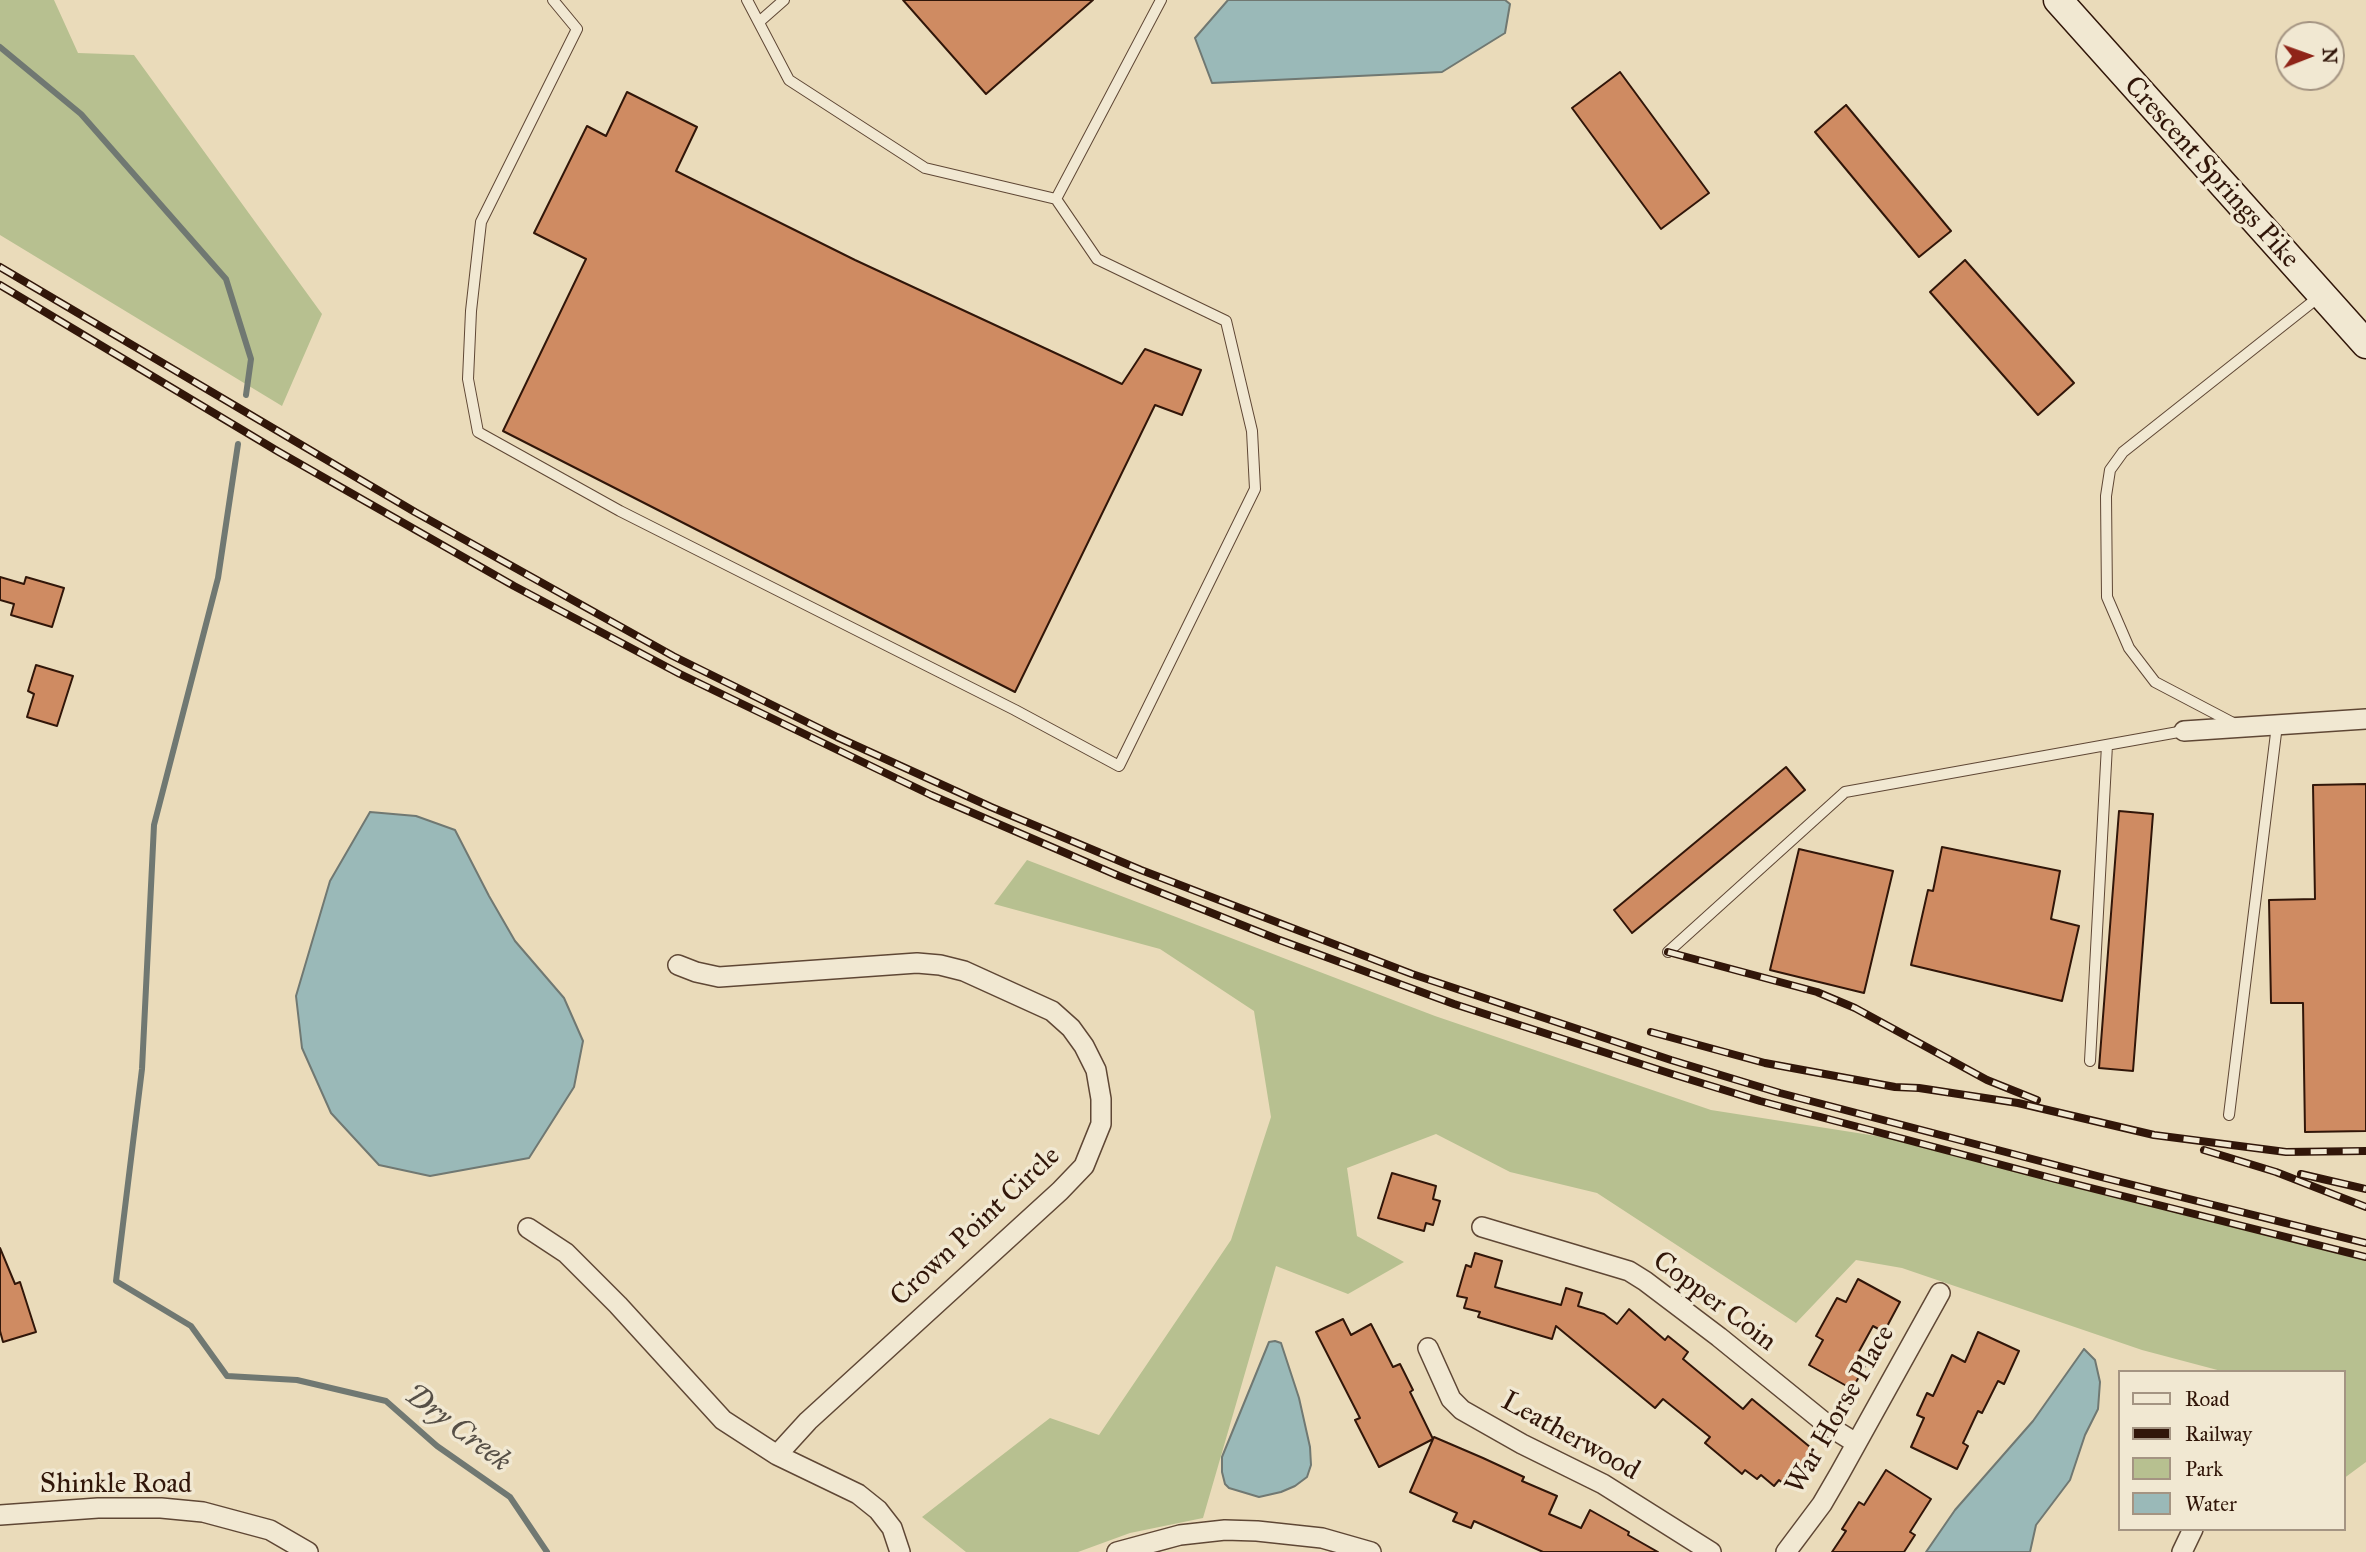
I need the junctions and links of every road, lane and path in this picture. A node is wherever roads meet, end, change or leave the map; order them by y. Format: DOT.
graph roads {
  1 [pos="553,0"];
  2 [pos="747,0"];
  3 [pos="784,0"];
  4 [pos="1161,0"];
  5 [pos="2058,0"];
  6 [pos="759,22"];
  7 [pos="1056,199"];
  8 [pos="2321,296"];
  9 [pos="2366,344"];
  10 [pos="2366,719"];
  11 [pos="2277,725"];
  12 [pos="2241,727"];
  13 [pos="2184,731"];
  14 [pos="2107,745"];
  15 [pos="1668,952"];
  16 [pos="678,965"];
  17 [pos="2090,1061"];
  18 [pos="2229,1115"];
  19 [pos="1482,1227"];
  20 [pos="528,1228"];
  21 [pos="1940,1293"];
  22 [pos="1428,1348"];
  23 [pos="1856,1443"];
  24 [pos="777,1455"];
  25 [pos="0,1515"];
  26 [pos="2192,1531"];
  27 [pos="308,1552"];
  28 [pos="900,1552"];
  29 [pos="1117,1552"];
  30 [pos="1370,1552"];
  31 [pos="1711,1552"];
  32 [pos="1786,1552"];
  33 [pos="2182,1552"];
  1 -- 7 [label="lane"];
  2 -- 6 [label="lane"];
  3 -- 6 [label="lane"];
  4 -- 7 [label="lane"];
  5 -- 8 [label="main road, Crescent Springs Pike"];
  6 -- 7 [label="lane"];
  8 -- 9 [label="main road, Crescent Springs Pike"];
  8 -- 12 [label="lane"];
  10 -- 11 [label="street"];
  11 -- 12 [label="street"];
  11 -- 18 [label="lane"];
  12 -- 13 [label="street"];
  13 -- 14 [label="lane"];
  14 -- 15 [label="lane"];
  14 -- 17 [label="lane"];
  16 -- 24 [label="street, Crown Point Circle"];
  19 -- 23 [label="street, Copper Coin"];
  20 -- 24 [label="street"];
  21 -- 23 [label="street, War Horse Place"];
  22 -- 31 [label="street, Leatherwood"];
  23 -- 32 [label="street, War Horse Place"];
  24 -- 28 [label="street"];
  25 -- 27 [label="street, Shinkle Road"];
  26 -- 33 [label="street"];
  29 -- 30 [label="street"];
}
